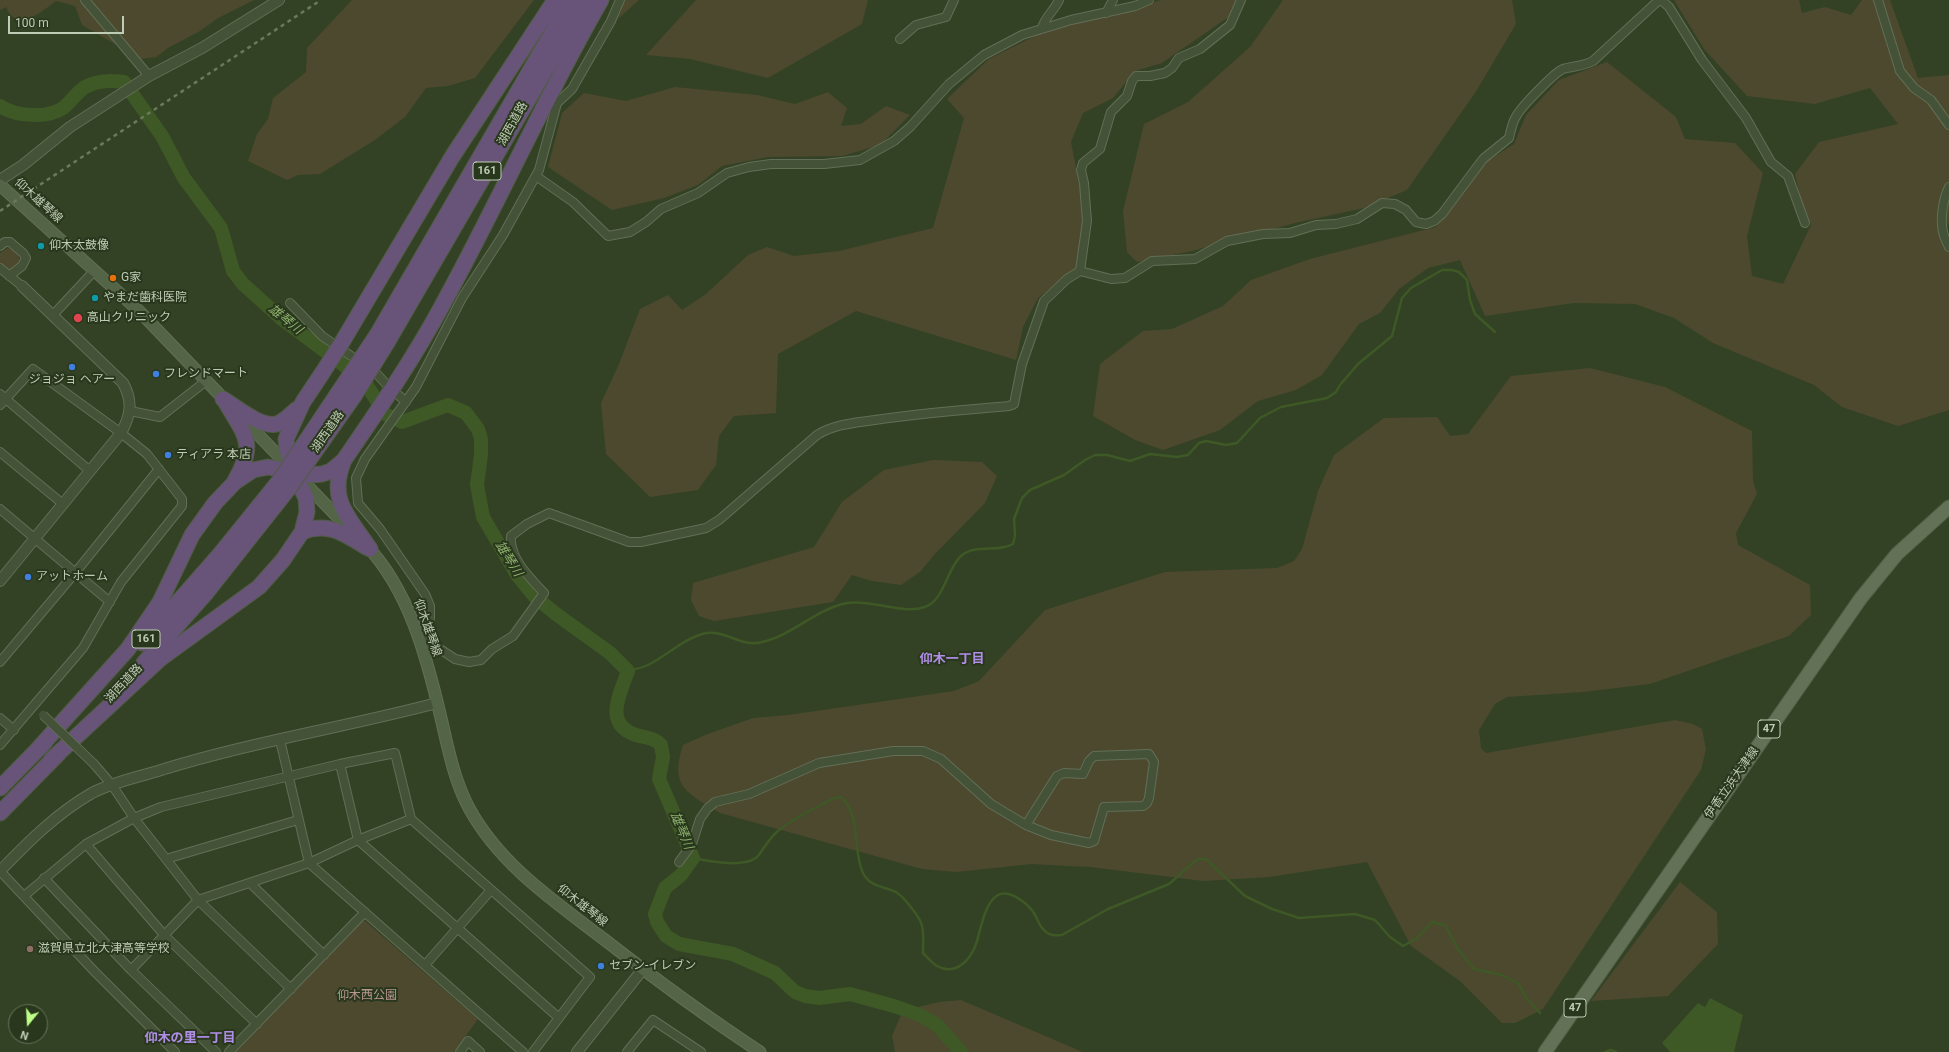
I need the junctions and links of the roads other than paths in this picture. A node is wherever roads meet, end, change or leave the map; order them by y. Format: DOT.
graph roads {
  1 [pos="85,0"];
  2 [pos="279,0"];
  3 [pos="555,0"];
  4 [pos="571,0"];
  5 [pos="586,0"];
  6 [pos="601,0"];
  7 [pos="620,0"];
  8 [pos="954,0"];
  9 [pos="1059,0"];
  10 [pos="1113,0"];
  11 [pos="1149,0"];
  12 [pos="1241,0"];
  13 [pos="1660,0"];
  14 [pos="1878,0"];
  15 [pos="1106,13"];
  16 [pos="1042,28"];
  17 [pos="900,39"];
  18 [pos="149,76"];
  19 [pos="1949,125"];
  20 [pos="536,176"];
  21 [pos="0,180"];
  22 [pos="0,185"];
  23 [pos="1949,187"];
  24 [pos="1946,218"];
  25 [pos="1805,223"];
  26 [pos="0,246"];
  27 [pos="1949,247"];
  28 [pos="22,266"];
  29 [pos="0,268"];
  30 [pos="95,270"];
  31 [pos="1080,271"];
  32 [pos="9,276"];
  33 [pos="22,286"];
  34 [pos="290,303"];
  35 [pos="53,315"];
  36 [pos="382,338"];
  37 [pos="206,381"];
  38 [pos="390,390"];
  39 [pos="224,399"];
  40 [pos="2,400"];
  41 [pos="303,402"];
  42 [pos="404,405"];
  43 [pos="130,411"];
  44 [pos="121,432"];
  45 [pos="0,452"];
  46 [pos="344,460"];
  47 [pos="159,469"];
  48 [pos="90,471"];
  49 [pos="293,471"];
  50 [pos="235,482"];
  51 [pos="285,484"];
  52 [pos="63,504"];
  53 [pos="1949,507"];
  54 [pos="0,509"];
  55 [pos="302,532"];
  56 [pos="35,539"];
  57 [pos="370,549"];
  58 [pos="75,573"];
  59 [pos="0,581"];
  60 [pos="110,602"];
  61 [pos="420,639"];
  62 [pos="0,662"];
  63 [pos="437,703"];
  64 [pos="34,707"];
  65 [pos="0,718"];
  66 [pos="14,730"];
  67 [pos="280,740"];
  68 [pos="0,745"];
  69 [pos="38,749"];
  70 [pos="52,760"];
  71 [pos="340,764"];
  72 [pos="289,778"];
  73 [pos="112,785"];
  74 [pos="0,788"];
  75 [pos="0,813"];
  76 [pos="134,818"];
  77 [pos="411,819"];
  78 [pos="298,820"];
  79 [pos="1026,825"];
  80 [pos="358,840"];
  81 [pos="86,844"];
  82 [pos="166,859"];
  83 [pos="679,862"];
  84 [pos="308,863"];
  85 [pos="0,871"];
  86 [pos="44,878"];
  87 [pos="250,883"];
  88 [pos="491,890"];
  89 [pos="24,896"];
  90 [pos="198,900"];
  91 [pos="365,912"];
  92 [pos="457,929"];
  93 [pos="165,936"];
  94 [pos="324,955"];
  95 [pos="425,965"];
  96 [pos="643,969"];
  97 [pos="131,970"];
  98 [pos="290,989"];
  99 [pos="559,1018"];
  100 [pos="257,1024"];
  101 [pos="754,1050"];
  102 [pos="176,1052"];
  103 [pos="216,1052"];
  104 [pos="229,1052"];
  105 [pos="460,1052"];
  106 [pos="480,1052"];
  107 [pos="523,1052"];
  108 [pos="533,1052"];
  109 [pos="577,1052"];
  110 [pos="627,1052"];
  111 [pos="701,1052"];
  112 [pos="1545,1052"];
  1 -- 18 [label="street"];
  2 -- 18 [label="street"];
  3 -- 41 [label="highway, bridge"];
  4 -- 36 [label="highway, 湖西道路 / 161"];
  5 -- 36 [label="highway, 湖西道路 / 161"];
  6 -- 38 [label="highway"];
  7 -- 20 [label="street"];
  8 -- 17 [label="street"];
  9 -- 16 [label="street"];
  10 -- 15 [label="street"];
  11 -- 15 [label="street"];
  12 -- 31 [label="street"];
  13 -- 25 [label="street"];
  13 -- 31 [label="street"];
  14 -- 19 [label="street"];
  15 -- 16 [label="street"];
  16 -- 20 [label="street"];
  18 -- 21 [label="street"];
  20 -- 42 [label="street"];
  22 -- 30 [label="main road, 仰木雄琴線"];
  23 -- 24 [label="street"];
  24 -- 27 [label="street"];
  26 -- 28 [label="street"];
  28 -- 32 [label="street"];
  28 -- 33 [label="street"];
  29 -- 32 [label="street"];
  30 -- 35 [label="street"];
  30 -- 37 [label="main road, 仰木雄琴線"];
  31 -- 61 [label="street"];
  32 -- 33 [label="street"];
  33 -- 35 [label="street"];
  34 -- 38 [label="street"];
  35 -- 43 [label="street"];
  36 -- 51 [label="highway, 湖西道路 / 161, bridge"];
  37 -- 39 [label="main road, 仰木雄琴線"];
  37 -- 43 [label="street"];
  38 -- 42 [label="street"];
  38 -- 46 [label="highway"];
  39 -- 41 [label="highway"];
  39 -- 49 [label="main road, 仰木雄琴線"];
  39 -- 50 [label="highway"];
  40 -- 44 [label="street"];
  40 -- 48 [label="street"];
  41 -- 49 [label="highway"];
  42 -- 61 [label="street"];
  43 -- 44 [label="street"];
  44 -- 47 [label="street"];
  44 -- 48 [label="street"];
  45 -- 52 [label="street"];
  46 -- 49 [label="highway"];
  46 -- 57 [label="highway"];
  47 -- 58 [label="street"];
  47 -- 60 [label="street"];
  48 -- 52 [label="street"];
  49 -- 50 [label="highway"];
  49 -- 55 [label="highway"];
  49 -- 57 [label="main road, 仰木雄琴線"];
  50 -- 69 [label="highway"];
  51 -- 69 [label="highway, 湖西道路 / 161"];
  51 -- 70 [label="highway, 湖西道路 / 161"];
  52 -- 56 [label="street"];
  53 -- 112 [label="main road, 伊香立浜大津線 / 47"];
  54 -- 56 [label="street"];
  55 -- 57 [label="highway"];
  55 -- 70 [label="highway"];
  56 -- 58 [label="street"];
  56 -- 59 [label="street"];
  57 -- 61 [label="main road, 仰木雄琴線"];
  58 -- 60 [label="street"];
  58 -- 62 [label="street"];
  60 -- 64 [label="street"];
  61 -- 63 [label="main road, 仰木雄琴線"];
  63 -- 67 [label="street"];
  63 -- 96 [label="main road, 仰木雄琴線"];
  64 -- 66 [label="street"];
  64 -- 73 [label="street, bridge"];
  65 -- 66 [label="street"];
  66 -- 68 [label="street"];
  67 -- 72 [label="street"];
  67 -- 73 [label="street"];
  69 -- 74 [label="highway, 湖西道路 / 161"];
  70 -- 75 [label="highway, 湖西道路 / 161"];
  71 -- 72 [label="street"];
  71 -- 77 [label="street"];
  71 -- 80 [label="street"];
  72 -- 76 [label="street"];
  72 -- 78 [label="street"];
  73 -- 76 [label="street"];
  73 -- 85 [label="street"];
  76 -- 81 [label="street"];
  76 -- 82 [label="street"];
  77 -- 80 [label="street"];
  77 -- 88 [label="street"];
  78 -- 82 [label="street"];
  78 -- 84 [label="street"];
  79 -- 79 [label="street"];
  79 -- 83 [label="street"];
  80 -- 84 [label="street"];
  80 -- 92 [label="street"];
  81 -- 86 [label="street"];
  81 -- 93 [label="street"];
  82 -- 90 [label="street"];
  84 -- 87 [label="street"];
  84 -- 91 [label="street"];
  85 -- 89 [label="street"];
  86 -- 89 [label="street"];
  86 -- 97 [label="street"];
  87 -- 90 [label="street"];
  87 -- 94 [label="street"];
  88 -- 92 [label="street"];
  88 -- 99 [label="street"];
  89 -- 102 [label="street"];
  90 -- 93 [label="street"];
  90 -- 98 [label="street"];
  91 -- 94 [label="street"];
  91 -- 95 [label="street"];
  92 -- 95 [label="street"];
  92 -- 99 [label="street"];
  93 -- 97 [label="street"];
  93 -- 100 [label="street"];
  94 -- 98 [label="street"];
  95 -- 107 [label="street"];
  96 -- 101 [label="main road, 仰木雄琴線"];
  96 -- 109 [label="street"];
  97 -- 103 [label="street"];
  98 -- 100 [label="street"];
  99 -- 108 [label="street"];
  100 -- 104 [label="street"];
  105 -- 106 [label="street"];
  110 -- 111 [label="street"];
}
